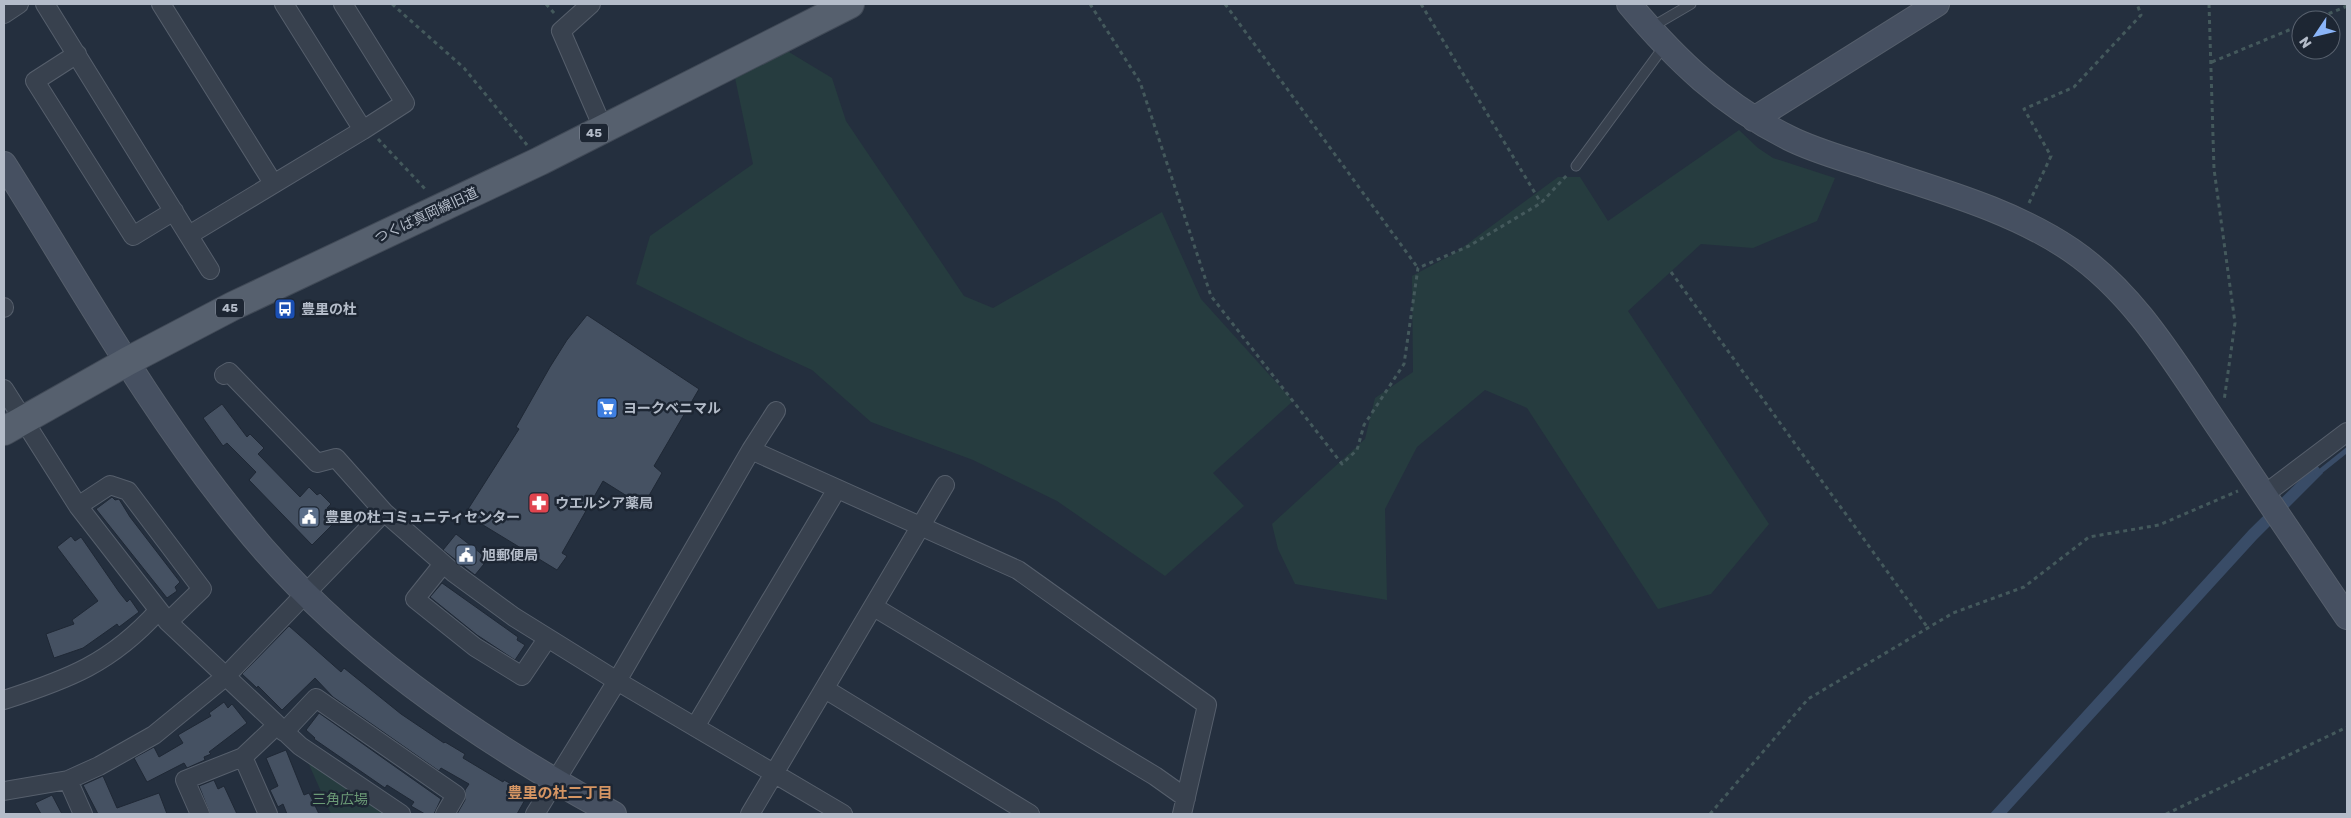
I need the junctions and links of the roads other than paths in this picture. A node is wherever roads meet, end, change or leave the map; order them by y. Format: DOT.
graph roads {
  1 [pos="19,4"];
  2 [pos="45,4"];
  3 [pos="161,4"];
  4 [pos="284,4"];
  5 [pos="343,4"];
  6 [pos="591,4"];
  7 [pos="850,4"];
  8 [pos="1629,4"];
  9 [pos="1691,4"];
  10 [pos="1937,4"];
  11 [pos="4,14"];
  12 [pos="1657,37"];
  13 [pos="76,54"];
  14 [pos="1754,119"];
  15 [pos="603,128"];
  16 [pos="363,130"];
  17 [pos="4,164"];
  18 [pos="1576,166"];
  19 [pos="273,183"];
  20 [pos="174,210"];
  21 [pos="189,235"];
  22 [pos="210,270"];
  23 [pos="128,361"];
  24 [pos="224,375"];
  25 [pos="4,389"];
  26 [pos="776,411"];
  27 [pos="14,426"];
  28 [pos="2347,432"];
  29 [pos="752,450"];
  30 [pos="945,485"];
  31 [pos="2260,488"];
  32 [pos="837,489"];
  33 [pos="78,506"];
  34 [pos="384,512"];
  35 [pos="921,527"];
  36 [pos="443,564"];
  37 [pos="305,594"];
  38 [pos="874,607"];
  39 [pos="2347,616"];
  40 [pos="163,617"];
  41 [pos="547,638"];
  42 [pos="225,676"];
  43 [pos="617,681"];
  44 [pos="826,689"];
  45 [pos="4,700"];
  46 [pos="695,727"];
  47 [pos="280,729"];
  48 [pos="243,757"];
  49 [pos="774,774"];
  50 [pos="68,780"];
  51 [pos="554,781"];
  52 [pos="4,791"];
  53 [pos="1184,806"];
  54 [pos="83,814"];
  55 [pos="200,814"];
  56 [pos="268,814"];
  57 [pos="401,814"];
  58 [pos="445,814"];
  59 [pos="535,814"];
  60 [pos="614,814"];
  61 [pos="750,814"];
  62 [pos="843,814"];
  63 [pos="1030,814"];
  1 -- 11 [label="street"];
  2 -- 13 [label="street"];
  3 -- 19 [label="street"];
  4 -- 16 [label="street"];
  5 -- 16 [label="street"];
  6 -- 15 [label="street"];
  7 -- 15 [label="main road, つくば真岡線旧道 / 45"];
  8 -- 12 [label="street"];
  9 -- 12 [label="lane"];
  10 -- 14 [label="street"];
  12 -- 14 [label="street"];
  12 -- 18 [label="lane"];
  13 -- 20 [label="street"];
  13 -- 20 [label="street"];
  14 -- 31 [label="street"];
  15 -- 23 [label="main road, つくば真岡線旧道 / 45"];
  16 -- 19 [label="street"];
  17 -- 23 [label="street"];
  19 -- 21 [label="street"];
  20 -- 21 [label="street"];
  21 -- 22 [label="street"];
  23 -- 27 [label="main road, つくば真岡線旧道 / 45"];
  23 -- 37 [label="street"];
  24 -- 34 [label="street"];
  25 -- 27 [label="street"];
  26 -- 29 [label="street"];
  27 -- 33 [label="street"];
  28 -- 31 [label="street"];
  29 -- 32 [label="street"];
  29 -- 43 [label="street"];
  30 -- 35 [label="street"];
  31 -- 39 [label="street"];
  32 -- 35 [label="street"];
  32 -- 46 [label="street"];
  33 -- 40 [label="street"];
  33 -- 40 [label="street"];
  34 -- 36 [label="street"];
  34 -- 37 [label="street"];
  35 -- 38 [label="street"];
  35 -- 53 [label="street"];
  36 -- 41 [label="street"];
  36 -- 41 [label="street"];
  37 -- 42 [label="street"];
  37 -- 51 [label="street"];
  38 -- 44 [label="street"];
  38 -- 53 [label="street"];
  40 -- 42 [label="street"];
  40 -- 45 [label="street"];
  41 -- 43 [label="street"];
  42 -- 47 [label="street"];
  42 -- 50 [label="street"];
  43 -- 46 [label="street"];
  43 -- 51 [label="street"];
  44 -- 49 [label="street"];
  44 -- 63 [label="street"];
  46 -- 49 [label="street"];
  47 -- 48 [label="street"];
  47 -- 57 [label="street"];
  47 -- 58 [label="street"];
  48 -- 55 [label="street"];
  48 -- 56 [label="street"];
  49 -- 61 [label="street"];
  49 -- 62 [label="street"];
  50 -- 52 [label="street"];
  50 -- 54 [label="street"];
  51 -- 59 [label="street"];
  51 -- 60 [label="street"];
}
